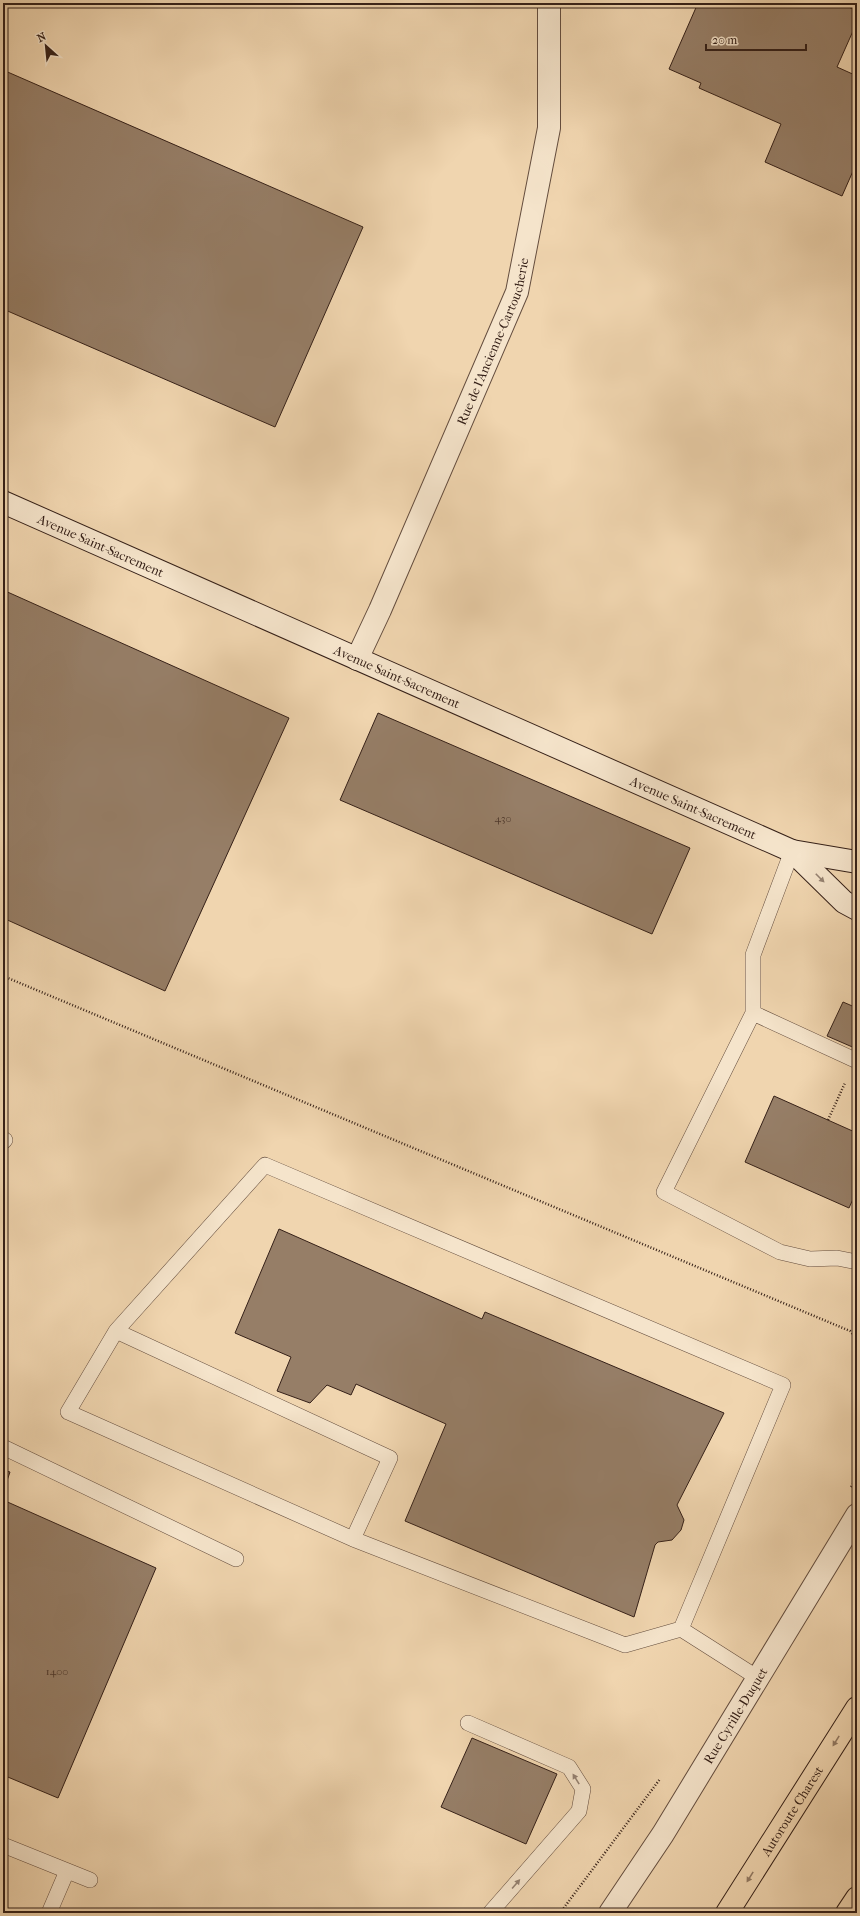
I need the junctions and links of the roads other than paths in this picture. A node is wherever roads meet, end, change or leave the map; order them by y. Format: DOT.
graph roads {
  1 [pos="549,3"];
  2 [pos="3,502"];
  3 [pos="357,659"];
  4 [pos="792,851"];
  5 [pos="857,862"];
  6 [pos="857,909"];
  7 [pos="753,1013"];
  8 [pos="856,1061"];
  9 [pos="3,1139"];
  10 [pos="3,1142"];
  11 [pos="857,1262"];
  12 [pos="116,1331"];
  13 [pos="3,1446"];
  14 [pos="857,1515"];
  15 [pos="353,1539"];
  16 [pos="236,1559"];
  17 [pos="681,1629"];
  18 [pos="758,1678"];
  19 [pos="857,1708"];
  20 [pos="468,1723"];
  21 [pos="3,1845"];
  22 [pos="67,1871"];
  23 [pos="90,1880"];
  24 [pos="857,1898"];
  25 [pos="49,1913"];
  26 [pos="490,1913"];
  27 [pos="610,1913"];
  28 [pos="727,1913"];
  29 [pos="847,1913"];
  1 -- 3 [label="street, Rue de l'Ancienne-Cartoucherie"];
  2 -- 3 [label="street, Avenue Saint-Sacrement"];
  3 -- 4 [label="street, Avenue Saint-Sacrement"];
  4 -- 5 [label="street, Avenue Saint-Sacrement"];
  4 -- 6 [label="street, Avenue Saint-Sacrement, one-way"];
  4 -- 7 [label="lane"];
  7 -- 8 [label="lane"];
  7 -- 11 [label="lane"];
  9 -- 10 [label="lane"];
  12 -- 15 [label="lane"];
  12 -- 15 [label="lane"];
  12 -- 17 [label="lane"];
  13 -- 16 [label="lane"];
  14 -- 18 [label="street, Rue Cyrille-Duquet"];
  15 -- 17 [label="lane"];
  17 -- 18 [label="lane"];
  18 -- 27 [label="street, Rue Cyrille-Duquet"];
  19 -- 28 [label="main road, Autoroute Charest, one-way"];
  26 -- 20 [label="lane, one-way"];
  21 -- 22 [label="lane"];
  22 -- 23 [label="lane"];
  22 -- 25 [label="lane"];
  24 -- 29 [label="main road"];
}
